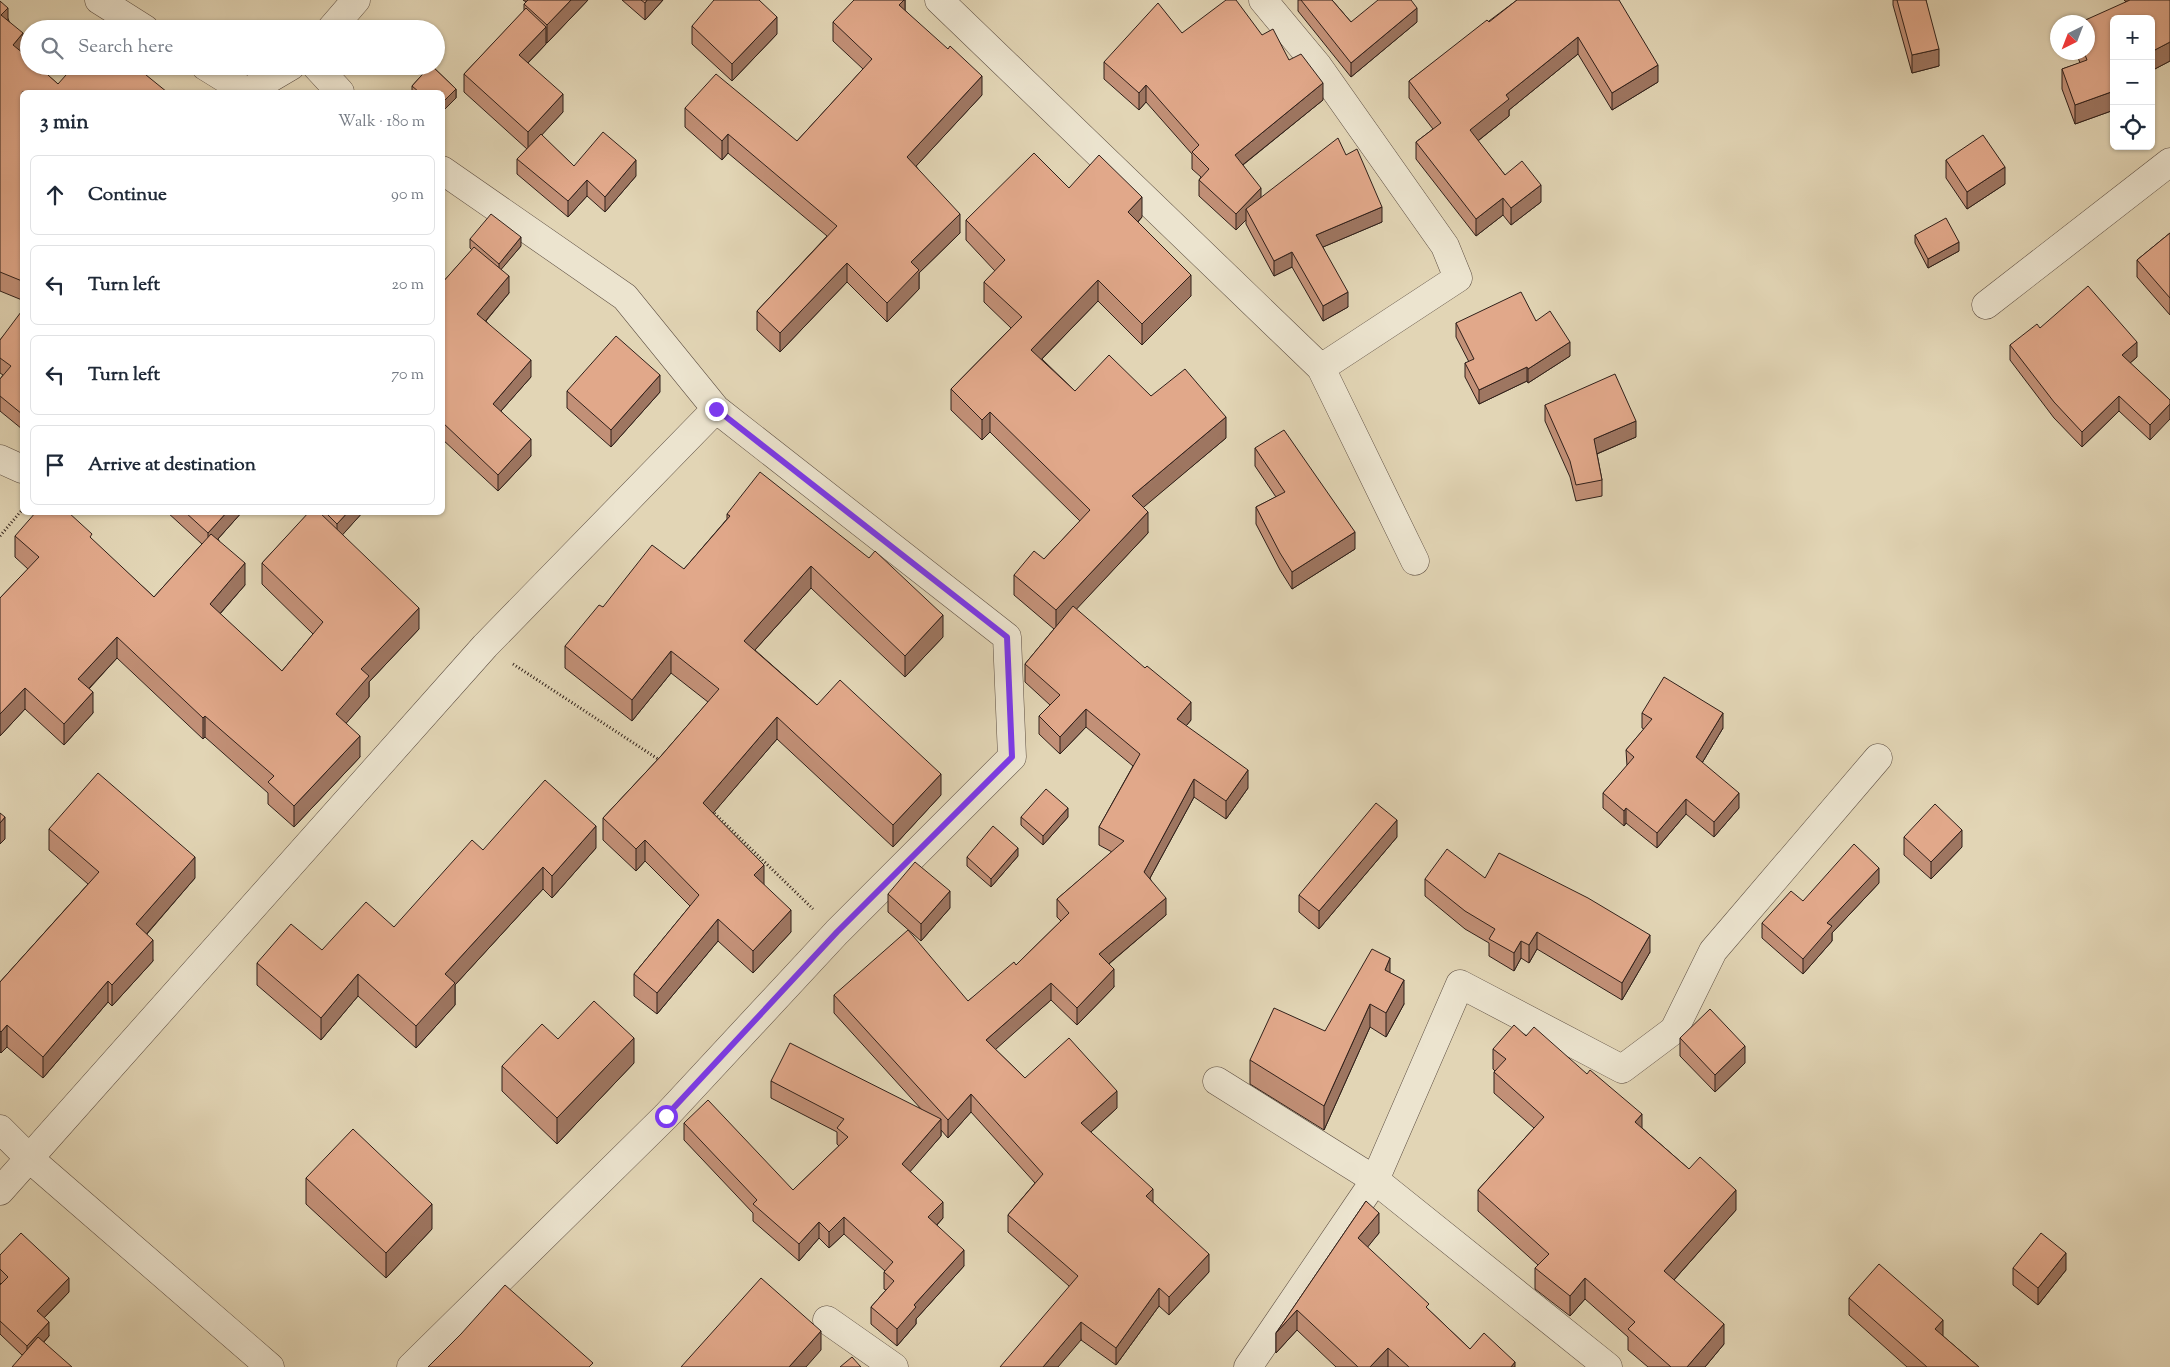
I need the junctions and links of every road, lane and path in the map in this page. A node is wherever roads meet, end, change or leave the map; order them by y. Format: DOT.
graph roads {
  1 [pos="99,0"];
  2 [pos="356,0"];
  3 [pos="939,0"];
  4 [pos="1262,0"];
  5 [pos="131,20"];
  6 [pos="339,20"];
  7 [pos="220,75"];
  8 [pos="276,75"];
  9 [pos="324,75"];
  10 [pos="244,90"];
  11 [pos="250,90"];
  12 [pos="338,90"];
  13 [pos="2170,162"];
  14 [pos="445,172"];
  15 [pos="1986,305"];
  16 [pos="1320,368"];
  17 [pos="716,409"];
  18 [pos="0,459"];
  19 [pos="20,468"];
  20 [pos="20,512"];
  21 [pos="0,536"];
  22 [pos="1415,561"];
  23 [pos="485,646"];
  24 [pos="1878,758"];
  25 [pos="666,766"];
  26 [pos="709,808"];
  27 [pos="837,932"];
  28 [pos="1217,1081"];
  29 [pos="0,1129"];
  30 [pos="30,1159"];
  31 [pos="1376,1180"];
  32 [pos="0,1191"];
  33 [pos="826,1320"];
  34 [pos="270,1367"];
  35 [pos="411,1367"];
  36 [pos="894,1367"];
  37 [pos="1248,1367"];
  38 [pos="1608,1367"];
  1 -- 5 [label="street"];
  2 -- 6 [label="street"];
  3 -- 16 [label="street"];
  4 -- 16 [label="street"];
  7 -- 10 [label="street"];
  8 -- 11 [label="street"];
  9 -- 12 [label="street"];
  13 -- 15 [label="street"];
  14 -- 17 [label="street"];
  16 -- 22 [label="street"];
  17 -- 23 [label="street"];
  17 -- 27 [label="street"];
  18 -- 19 [label="street"];
  20 -- 21 [label="path"];
  23 -- 25 [label="path"];
  23 -- 30 [label="street"];
  24 -- 31 [label="street"];
  26 -- 27 [label="path"];
  27 -- 35 [label="street"];
  28 -- 31 [label="street"];
  29 -- 30 [label="street"];
  30 -- 32 [label="street"];
  30 -- 34 [label="street"];
  31 -- 37 [label="street"];
  31 -- 38 [label="street"];
  33 -- 36 [label="street"];
}
